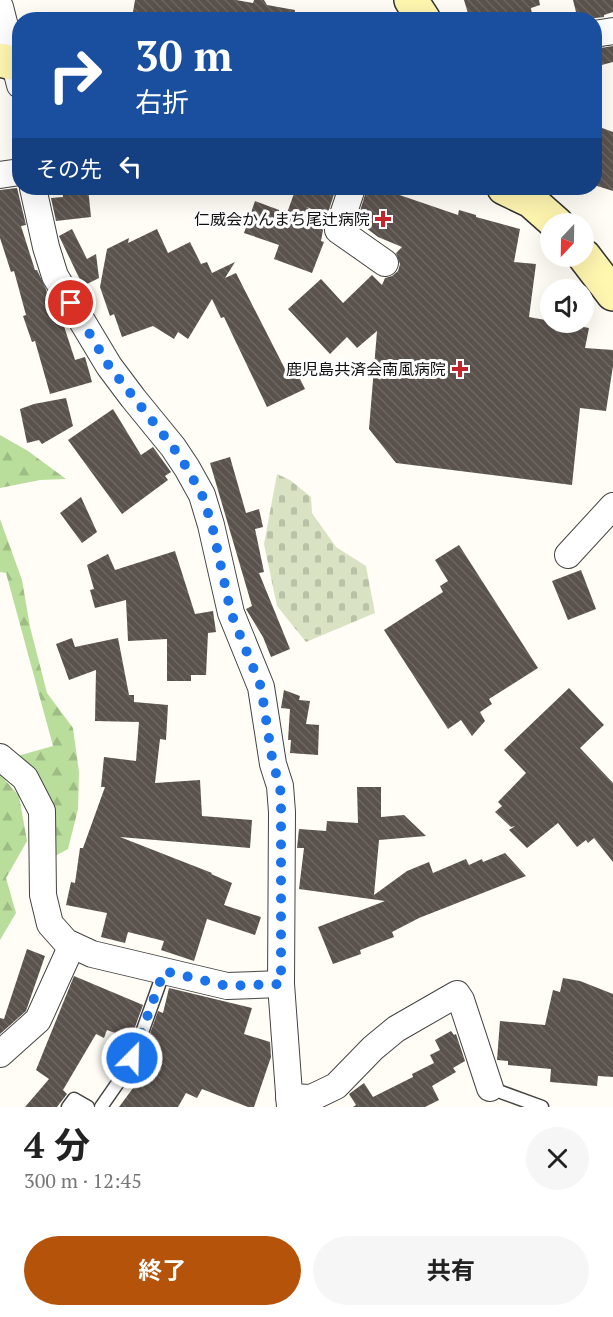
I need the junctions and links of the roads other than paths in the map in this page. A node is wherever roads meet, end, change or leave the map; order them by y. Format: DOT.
graph roads {
  1 [pos="0,7"];
  2 [pos="12,63"];
  3 [pos="35,195"];
  4 [pos="350,195"];
  5 [pos="519,195"];
  6 [pos="545,213"];
  7 [pos="385,263"];
  8 [pos="613,506"];
  9 [pos="568,555"];
  10 [pos="0,757"];
  11 [pos="72,945"];
  12 [pos="164,971"];
  13 [pos="281,984"];
  14 [pos="0,1054"];
  15 [pos="490,1088"];
  16 [pos="289,1102"];
  17 [pos="68,1107"];
  18 [pos="88,1107"];
  19 [pos="101,1107"];
  20 [pos="542,1107"];
  1 -- 2 [label="street"];
  3 -- 13 [label="street"];
  4 -- 7 [label="street"];
  5 -- 6 [label="street"];
  8 -- 9 [label="street"];
  10 -- 11 [label="street"];
  11 -- 12 [label="street"];
  11 -- 14 [label="street"];
  12 -- 13 [label="street"];
  12 -- 19 [label="lane"];
  13 -- 16 [label="street"];
  15 -- 16 [label="street"];
  15 -- 20 [label="lane"];
  17 -- 18 [label="lane"];
}
